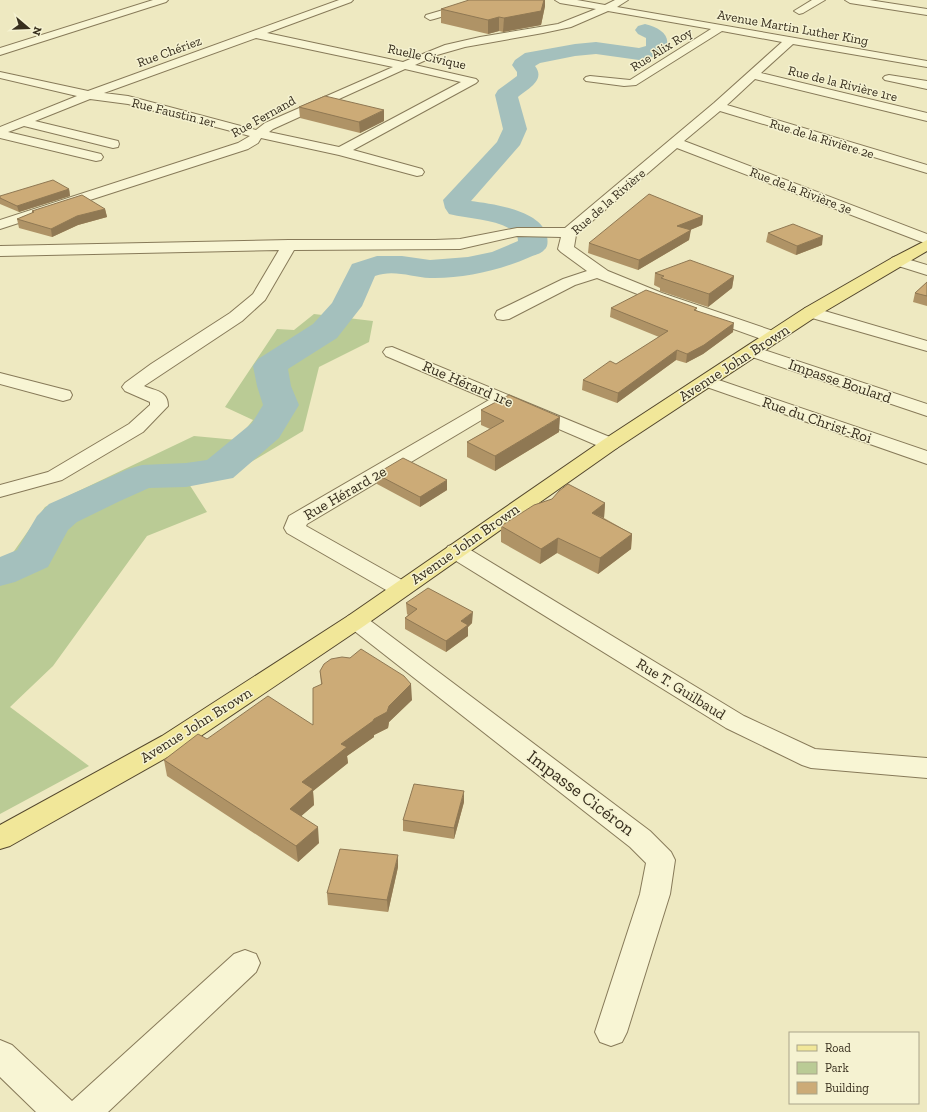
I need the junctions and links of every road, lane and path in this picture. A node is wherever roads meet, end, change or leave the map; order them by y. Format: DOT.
graph roads {
  1 [pos="163,0"];
  2 [pos="348,0"];
  3 [pos="488,0"];
  4 [pos="623,0"];
  5 [pos="820,0"];
  6 [pos="850,0"];
  7 [pos="562,1"];
  8 [pos="659,7"];
  9 [pos="606,9"];
  10 [pos="799,12"];
  11 [pos="927,12"];
  12 [pos="430,17"];
  13 [pos="578,22"];
  14 [pos="681,22"];
  15 [pos="720,28"];
  16 [pos="254,34"];
  17 [pos="791,40"];
  18 [pos="0,52"];
  19 [pos="927,64"];
  20 [pos="405,66"];
  21 [pos="0,75"];
  22 [pos="753,75"];
  23 [pos="889,78"];
  24 [pos="590,79"];
  25 [pos="927,85"];
  26 [pos="89,95"];
  27 [pos="718,106"];
  28 [pos="927,117"];
  29 [pos="24,122"];
  30 [pos="0,133"];
  31 [pos="258,134"];
  32 [pos="674,142"];
  33 [pos="113,144"];
  34 [pos="341,150"];
  35 [pos="96,157"];
  36 [pos="927,169"];
  37 [pos="417,172"];
  38 [pos="0,225"];
  39 [pos="569,232"];
  40 [pos="927,239"];
  41 [pos="289,245"];
  42 [pos="927,245"];
  43 [pos="0,251"];
  44 [pos="897,261"];
  45 [pos="927,270"];
  46 [pos="599,272"];
  47 [pos="811,312"];
  48 [pos="504,315"];
  49 [pos="773,337"];
  50 [pos="927,346"];
  51 [pos="752,351"];
  52 [pos="392,352"];
  53 [pos="0,378"];
  54 [pos="707,381"];
  55 [pos="63,395"];
  56 [pos="504,399"];
  57 [pos="927,410"];
  58 [pos="610,444"];
  59 [pos="927,458"];
  60 [pos="0,491"];
  61 [pos="456,551"];
  62 [pos="401,589"];
  63 [pos="356,621"];
  64 [pos="927,768"];
  65 [pos="0,838"];
  66 [pos="245,963"];
  67 [pos="611,1032"];
  68 [pos="0,1055"];
  69 [pos="60,1112"];
  70 [pos="84,1112"];
  1 -- 18 [label="street"];
  2 -- 16 [label="street, Rue Chériez"];
  3 -- 12 [label="street"];
  4 -- 9 [label="street, Rue Fernand"];
  5 -- 10 [label="street"];
  6 -- 11 [label="street"];
  7 -- 9 [label="street, Avenue Martin Luther King"];
  7 -- 13 [label="street"];
  8 -- 14 [label="street"];
  9 -- 13 [label="street, Rue Fernand"];
  9 -- 14 [label="street, Avenue Martin Luther King"];
  13 -- 20 [label="street, Rue Fernand"];
  14 -- 15 [label="street, Avenue Martin Luther King"];
  15 -- 17 [label="street, Avenue Martin Luther King"];
  15 -- 24 [label="street, Rue Alix Roy"];
  16 -- 20 [label="street, Ruelle Civique"];
  16 -- 26 [label="street, Rue Chériez"];
  17 -- 19 [label="street, Avenue Martin Luther King"];
  17 -- 22 [label="street, Rue de la Rivière"];
  20 -- 31 [label="street, Rue Fernand"];
  20 -- 34 [label="street, Ruelle Civique"];
  21 -- 26 [label="street, Rue Faustin 1er"];
  22 -- 27 [label="street, Rue de la Rivière"];
  22 -- 28 [label="street, Rue de la Rivière 1re"];
  23 -- 25 [label="street"];
  26 -- 29 [label="street, Rue Chériez"];
  26 -- 31 [label="street, Rue Faustin 1er"];
  27 -- 32 [label="street, Rue de la Rivière"];
  27 -- 36 [label="street, Rue de la Rivière 2e"];
  29 -- 30 [label="street, Rue Chériez"];
  29 -- 33 [label="street"];
  30 -- 35 [label="street"];
  31 -- 34 [label="street, Rue Faustin 1er"];
  31 -- 38 [label="street, Rue Fernand"];
  32 -- 39 [label="street, Rue de la Rivière"];
  32 -- 40 [label="street, Rue de la Rivière 3e"];
  34 -- 37 [label="street, Rue Faustin 1er"];
  39 -- 41 [label="street"];
  39 -- 46 [label="street, Rue de la Rivière"];
  41 -- 43 [label="street"];
  41 -- 60 [label="street"];
  42 -- 44 [label="main road, Avenue John Brown"];
  44 -- 45 [label="street"];
  44 -- 47 [label="main road, Avenue John Brown"];
  46 -- 48 [label="street"];
  46 -- 49 [label="street, Rue de la Rivière"];
  47 -- 49 [label="main road, Avenue John Brown"];
  47 -- 50 [label="street"];
  49 -- 51 [label="main road, Avenue John Brown"];
  51 -- 54 [label="main road, Avenue John Brown"];
  51 -- 57 [label="street, Impasse Boulard"];
  52 -- 56 [label="street, Rue Hérard 1re"];
  53 -- 55 [label="street"];
  54 -- 58 [label="main road, Avenue John Brown"];
  54 -- 59 [label="street, Rue du Christ-Roi"];
  56 -- 58 [label="street, Rue Hérard 1re"];
  56 -- 62 [label="street, Rue Hérard 2e"];
  58 -- 61 [label="main road, Avenue John Brown"];
  61 -- 62 [label="main road, Avenue John Brown"];
  61 -- 64 [label="street, Rue T. Guilbaud"];
  62 -- 63 [label="main road, Avenue John Brown"];
  63 -- 65 [label="main road, Avenue John Brown"];
  63 -- 67 [label="street, Impasse Cicéron"];
  66 -- 70 [label="street"];
  68 -- 69 [label="street"];
}
